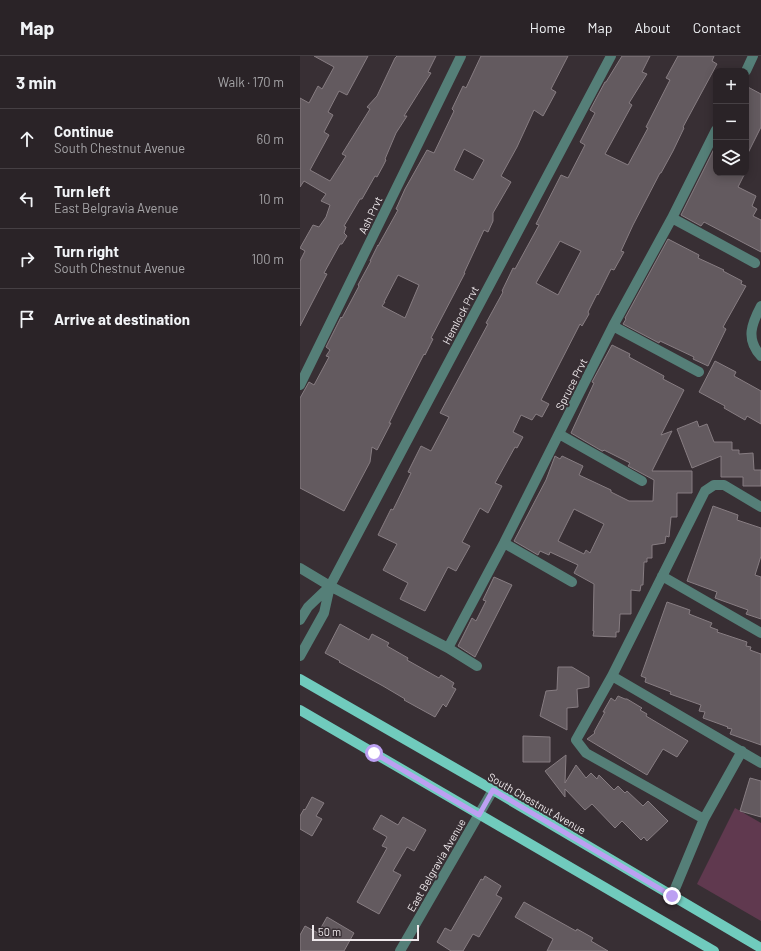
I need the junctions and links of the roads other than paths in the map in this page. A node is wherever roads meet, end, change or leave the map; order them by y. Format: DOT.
graph roads {
  1 [pos="461,56"];
  2 [pos="611,56"];
  3 [pos="754,56"];
  4 [pos="748,68"];
  5 [pos="713,136"];
  6 [pos="672,218"];
  7 [pos="755,262"];
  8 [pos="761,306"];
  9 [pos="613,326"];
  10 [pos="761,356"];
  11 [pos="699,372"];
  12 [pos="300,385"];
  13 [pos="559,434"];
  14 [pos="642,482"];
  15 [pos="761,507"];
  16 [pos="504,543"];
  17 [pos="300,568"];
  18 [pos="662,576"];
  19 [pos="572,582"];
  20 [pos="330,586"];
  21 [pos="300,620"];
  22 [pos="761,633"];
  23 [pos="448,648"];
  24 [pos="300,656"];
  25 [pos="477,666"];
  26 [pos="612,676"];
  27 [pos="300,680"];
  28 [pos="300,710"];
  29 [pos="742,752"];
  30 [pos="761,763"];
  31 [pos="493,790"];
  32 [pos="479,815"];
  33 [pos="704,819"];
  34 [pos="672,896"];
  35 [pos="759,943"];
  36 [pos="400,951"];
  37 [pos="714,951"];
  1 -- 12 [label="street, Ash Prvt"];
  2 -- 20 [label="street, Hemlock Prvt"];
  3 -- 4 [label="street"];
  5 -- 6 [label="street, Spruce Prvt"];
  6 -- 7 [label="street"];
  6 -- 9 [label="street, Spruce Prvt"];
  8 -- 10 [label="street"];
  9 -- 11 [label="street"];
  9 -- 13 [label="street, Spruce Prvt"];
  13 -- 14 [label="street"];
  13 -- 16 [label="street, Spruce Prvt"];
  15 -- 18 [label="street"];
  16 -- 19 [label="street"];
  16 -- 23 [label="street, Spruce Prvt"];
  17 -- 20 [label="street"];
  18 -- 22 [label="street"];
  18 -- 26 [label="street"];
  20 -- 21 [label="street, Hemlock Prvt"];
  20 -- 23 [label="street"];
  20 -- 24 [label="street, Hemlock Prvt"];
  23 -- 25 [label="street"];
  26 -- 29 [label="street"];
  26 -- 33 [label="street"];
  27 -- 31 [label="main road, South Chestnut Avenue"];
  28 -- 32 [label="main road"];
  29 -- 30 [label="street"];
  29 -- 33 [label="street"];
  31 -- 32 [label="street, East Belgravia Avenue"];
  31 -- 34 [label="main road, South Chestnut Avenue"];
  32 -- 36 [label="street, East Belgravia Avenue"];
  32 -- 37 [label="main road"];
  33 -- 34 [label="street"];
  34 -- 35 [label="main road, South Chestnut Avenue"];
}
